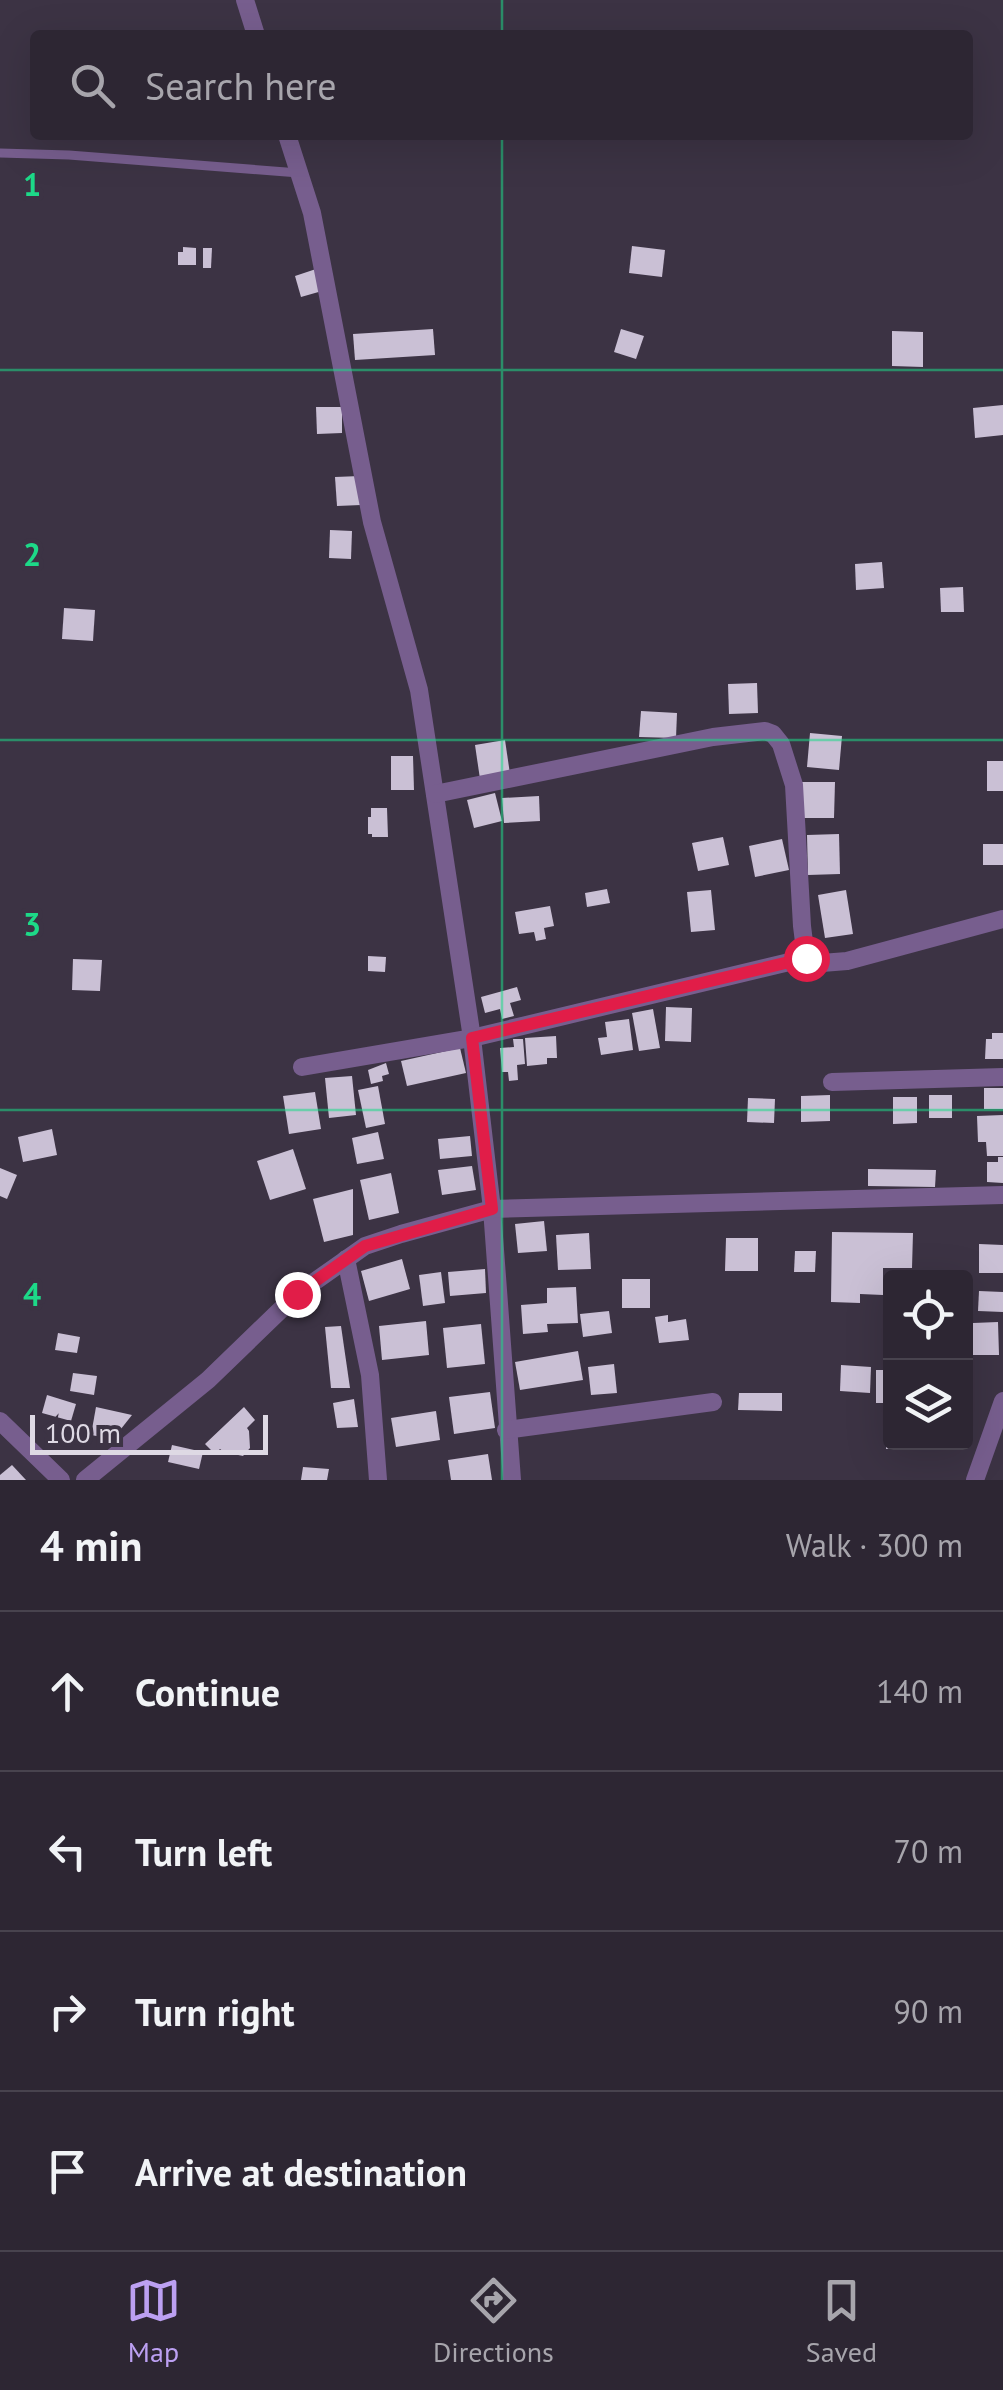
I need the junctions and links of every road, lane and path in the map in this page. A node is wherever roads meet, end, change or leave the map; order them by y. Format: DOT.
graph roads {
  1 [pos="245,0"];
  2 [pos="254,30"];
  3 [pos="289,140"];
  4 [pos="0,153"];
  5 [pos="299,172"];
  6 [pos="435,794"];
  7 [pos="1003,919"];
  8 [pos="806,958"];
  9 [pos="472,1038"];
  10 [pos="302,1067"];
  11 [pos="1003,1077"];
  12 [pos="832,1082"];
  13 [pos="1003,1195"];
  14 [pos="492,1209"];
  15 [pos="346,1259"];
  16 [pos="1003,1401"];
  17 [pos="713,1402"];
  18 [pos="0,1422"];
  19 [pos="506,1430"];
  20 [pos="60,1480"];
  21 [pos="85,1480"];
  22 [pos="378,1480"];
  23 [pos="512,1480"];
  24 [pos="976,1480"];
  1 -- 2 [label="street"];
  3 -- 5 [label="street"];
  4 -- 5 [label="lane"];
  5 -- 6 [label="street"];
  6 -- 8 [label="street"];
  6 -- 9 [label="street"];
  7 -- 8 [label="street"];
  8 -- 9 [label="street"];
  9 -- 10 [label="street"];
  9 -- 14 [label="street"];
  11 -- 12 [label="street"];
  13 -- 14 [label="street"];
  14 -- 15 [label="street"];
  14 -- 19 [label="street"];
  15 -- 21 [label="street"];
  15 -- 22 [label="street"];
  16 -- 24 [label="street"];
  17 -- 19 [label="street"];
  18 -- 20 [label="street"];
  19 -- 23 [label="street"];
}
